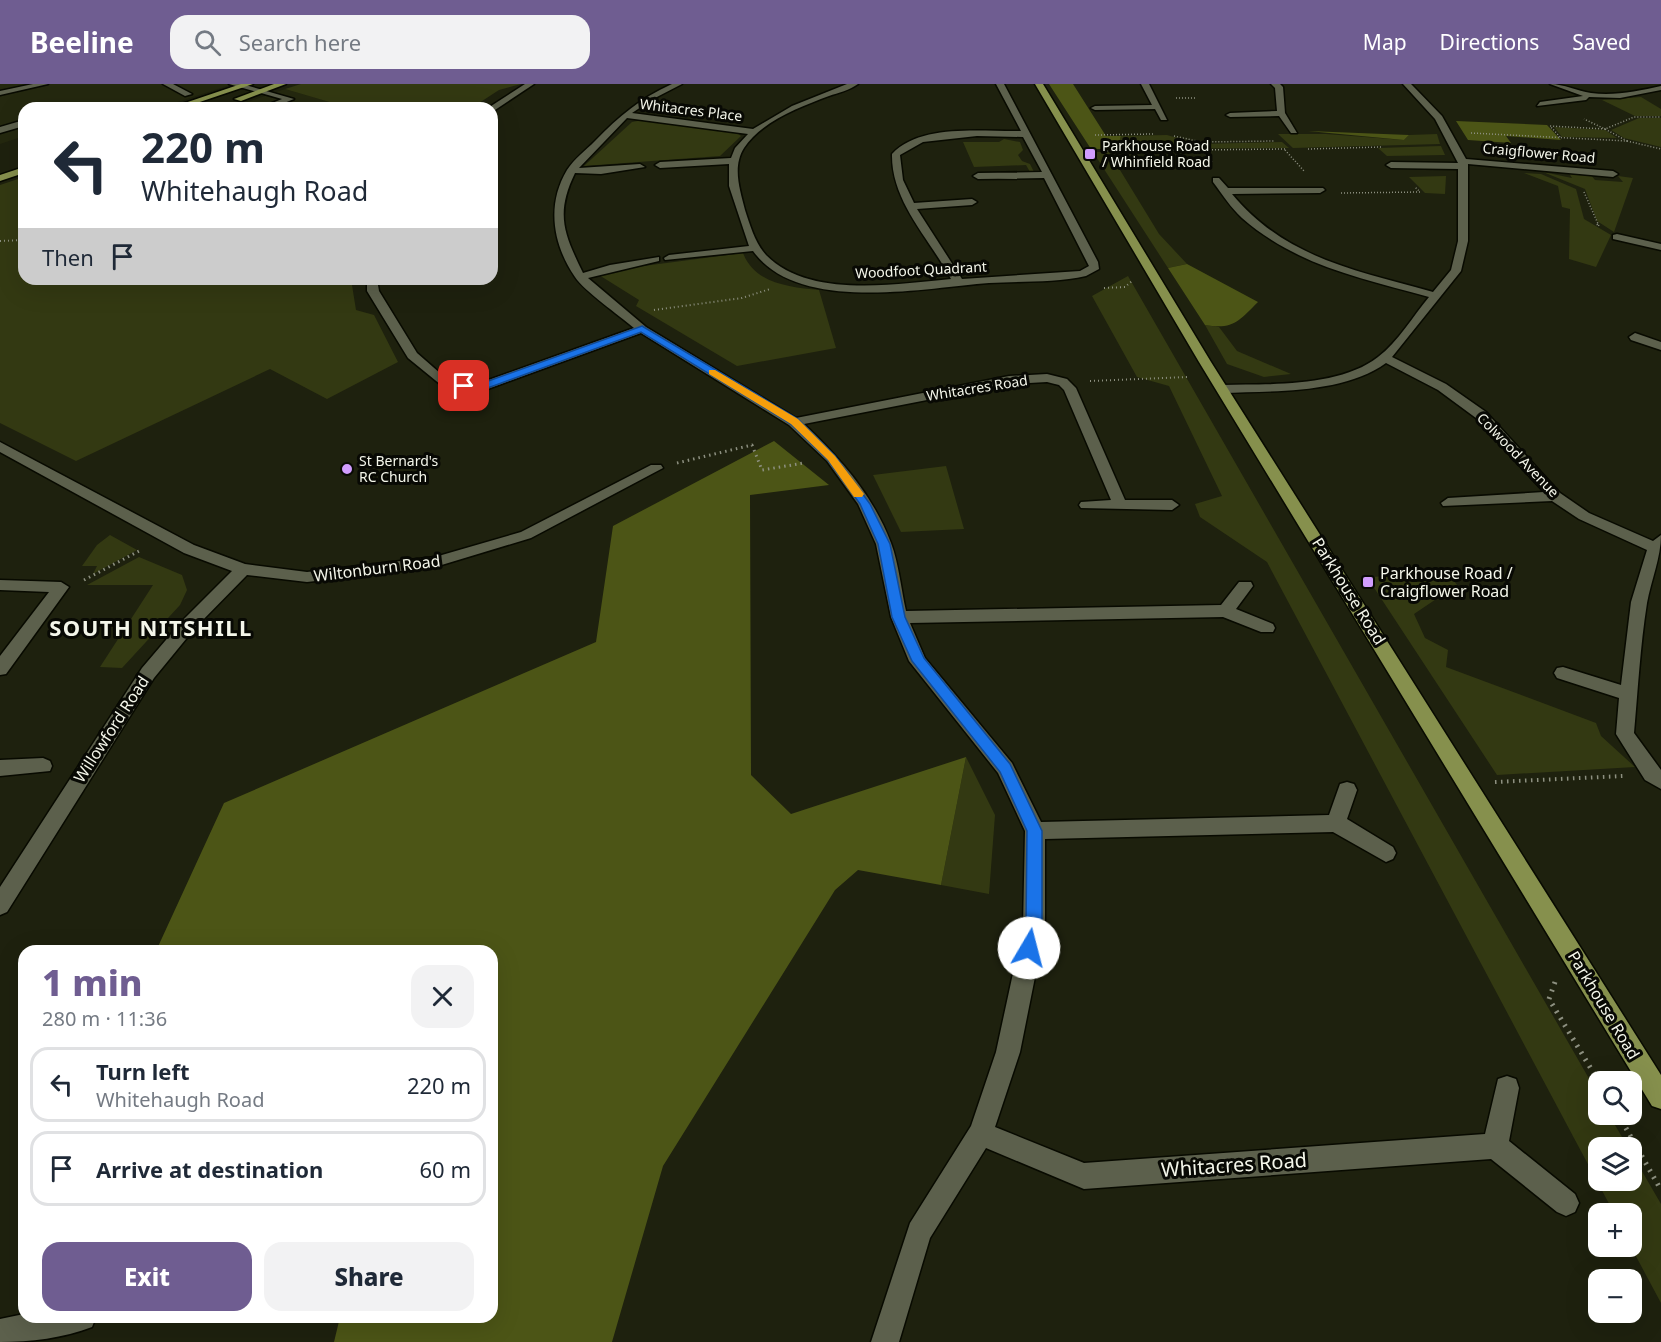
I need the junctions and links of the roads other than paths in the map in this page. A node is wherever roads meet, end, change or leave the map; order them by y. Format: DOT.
graph roads {
  1 [pos="44,84"];
  2 [pos="73,84"];
  3 [pos="85,84"];
  4 [pos="167,84"];
  5 [pos="282,84"];
  6 [pos="530,84"];
  7 [pos="678,84"];
  8 [pos="854,84"];
  9 [pos="1000,84"];
  10 [pos="1039,84"];
  11 [pos="1144,84"];
  12 [pos="1275,84"];
  13 [pos="1407,84"];
  14 [pos="1554,84"];
  15 [pos="241,85"];
  16 [pos="1661,88"];
  17 [pos="259,92"];
  18 [pos="0,93"];
  19 [pos="188,94"];
  20 [pos="1592,96"];
  21 [pos="191,102"];
  22 [pos="227,102"];
  23 [pos="281,102"];
  24 [pos="498,104"];
  25 [pos="1540,104"];
  26 [pos="1155,107"];
  27 [pos="1095,108"];
  28 [pos="1281,113"];
  29 [pos="625,115"];
  30 [pos="1230,115"];
  31 [pos="1164,118"];
  32 [pos="18,125"];
  33 [pos="0,130"];
  34 [pos="1294,131"];
  35 [pos="754,132"];
  36 [pos="1027,134"];
  37 [pos="733,161"];
  38 [pos="1463,163"];
  39 [pos="660,165"];
  40 [pos="1391,165"];
  41 [pos="640,167"];
  42 [pos="572,170"];
  43 [pos="18,172"];
  44 [pos="1613,174"];
  45 [pos="1049,175"];
  46 [pos="978,176"];
  47 [pos="0,178"];
  48 [pos="1216,180"];
  49 [pos="1320,190"];
  50 [pos="1227,191"];
  51 [pos="972,202"];
  52 [pos="912,206"];
  53 [pos="1617,237"];
  54 [pos="755,248"];
  55 [pos="1661,248"];
  56 [pos="669,258"];
  57 [pos="655,259"];
  58 [pos="580,277"];
  59 [pos="958,282"];
  60 [pos="372,285"];
  61 [pos="1437,296"];
  62 [pos="642,329"];
  63 [pos="1635,337"];
  64 [pos="1661,346"];
  65 [pos="1385,358"];
  66 [pos="1222,389"];
  67 [pos="794,422"];
  68 [pos="0,446"];
  69 [pos="656,468"];
  70 [pos="1555,496"];
  71 [pos="1448,503"];
  72 [pos="1086,505"];
  73 [pos="1120,505"];
  74 [pos="1172,505"];
  75 [pos="1658,543"];
  76 [pos="243,570"];
  77 [pos="0,585"];
  78 [pos="1245,585"];
  79 [pos="1225,610"];
  80 [pos="899,617"];
  81 [pos="1268,628"];
  82 [pos="0,669"];
  83 [pos="1563,673"];
  84 [pos="1630,695"];
  85 [pos="42,766"];
  86 [pos="0,768"];
  87 [pos="1657,778"];
  88 [pos="1347,790"];
  89 [pos="1336,823"];
  90 [pos="1035,831"];
  91 [pos="1386,853"];
  92 [pos="0,906"];
  93 [pos="1507,1088"];
  94 [pos="1661,1097"];
  95 [pos="981,1133"];
  96 [pos="1495,1146"];
  97 [pos="1566,1203"];
  98 [pos="51,1323"];
  99 [pos="0,1333"];
  100 [pos="885,1342"];
  1 -- 18 [label="street"];
  2 -- 3 [label="street"];
  4 -- 19 [label="street"];
  5 -- 17 [label="main road"];
  6 -- 24 [label="street"];
  7 -- 29 [label="street"];
  8 -- 35 [label="street"];
  9 -- 36 [label="street"];
  10 -- 66 [label="main road, Parkhouse Road"];
  11 -- 26 [label="street"];
  12 -- 28 [label="street"];
  13 -- 38 [label="street, Craigflower Road"];
  14 -- 20 [label="street"];
  15 -- 17 [label="street"];
  15 -- 21 [label="main road"];
  16 -- 20 [label="street"];
  17 -- 22 [label="main road"];
  17 -- 23 [label="street"];
  20 -- 25 [label="street"];
  26 -- 27 [label="street"];
  26 -- 31 [label="street"];
  28 -- 30 [label="street"];
  28 -- 34 [label="street"];
  29 -- 35 [label="street, Whitacres Place"];
  29 -- 42 [label="street"];
  32 -- 33 [label="street"];
  35 -- 37 [label="street"];
  36 -- 45 [label="street"];
  36 -- 52 [label="street"];
  37 -- 39 [label="street"];
  37 -- 54 [label="street, Woodfoot Quadrant"];
  38 -- 40 [label="street"];
  38 -- 44 [label="street, Craigflower Road"];
  38 -- 61 [label="street, Craigflower Road"];
  41 -- 42 [label="street"];
  42 -- 58 [label="street"];
  43 -- 47 [label="main road"];
  45 -- 46 [label="street"];
  45 -- 59 [label="street, Woodfoot Quadrant"];
  48 -- 50 [label="street"];
  49 -- 50 [label="street"];
  50 -- 61 [label="street"];
  51 -- 52 [label="street"];
  52 -- 59 [label="street"];
  53 -- 55 [label="street"];
  54 -- 56 [label="street"];
  54 -- 59 [label="street, Woodfoot Quadrant"];
  57 -- 58 [label="street"];
  58 -- 62 [label="street"];
  60 -- 62 [label="street"];
  61 -- 65 [label="street, Craigflower Road"];
  62 -- 67 [label="street"];
  63 -- 64 [label="street"];
  65 -- 66 [label="street, Craigflower Road"];
  65 -- 70 [label="street, Colwood Avenue"];
  66 -- 94 [label="main road, Parkhouse Road"];
  67 -- 73 [label="street, Whitacres Road"];
  67 -- 80 [label="street"];
  68 -- 76 [label="street, Wiltonburn Road"];
  69 -- 76 [label="street, Wiltonburn Road"];
  70 -- 71 [label="street"];
  70 -- 75 [label="street, Colwood Avenue"];
  72 -- 73 [label="street"];
  73 -- 74 [label="street"];
  75 -- 84 [label="street, Colwood Avenue"];
  76 -- 92 [label="street, Willowford Road"];
  77 -- 82 [label="street"];
  78 -- 79 [label="street"];
  79 -- 80 [label="street"];
  79 -- 81 [label="street"];
  80 -- 90 [label="street"];
  83 -- 84 [label="street"];
  84 -- 87 [label="street, Colwood Avenue"];
  85 -- 86 [label="street"];
  88 -- 89 [label="street"];
  89 -- 90 [label="street"];
  89 -- 91 [label="street"];
  90 -- 95 [label="street"];
  93 -- 96 [label="street"];
  95 -- 96 [label="street, Whitacres Road"];
  95 -- 100 [label="street"];
  96 -- 97 [label="street"];
  98 -- 99 [label="street"];
}
